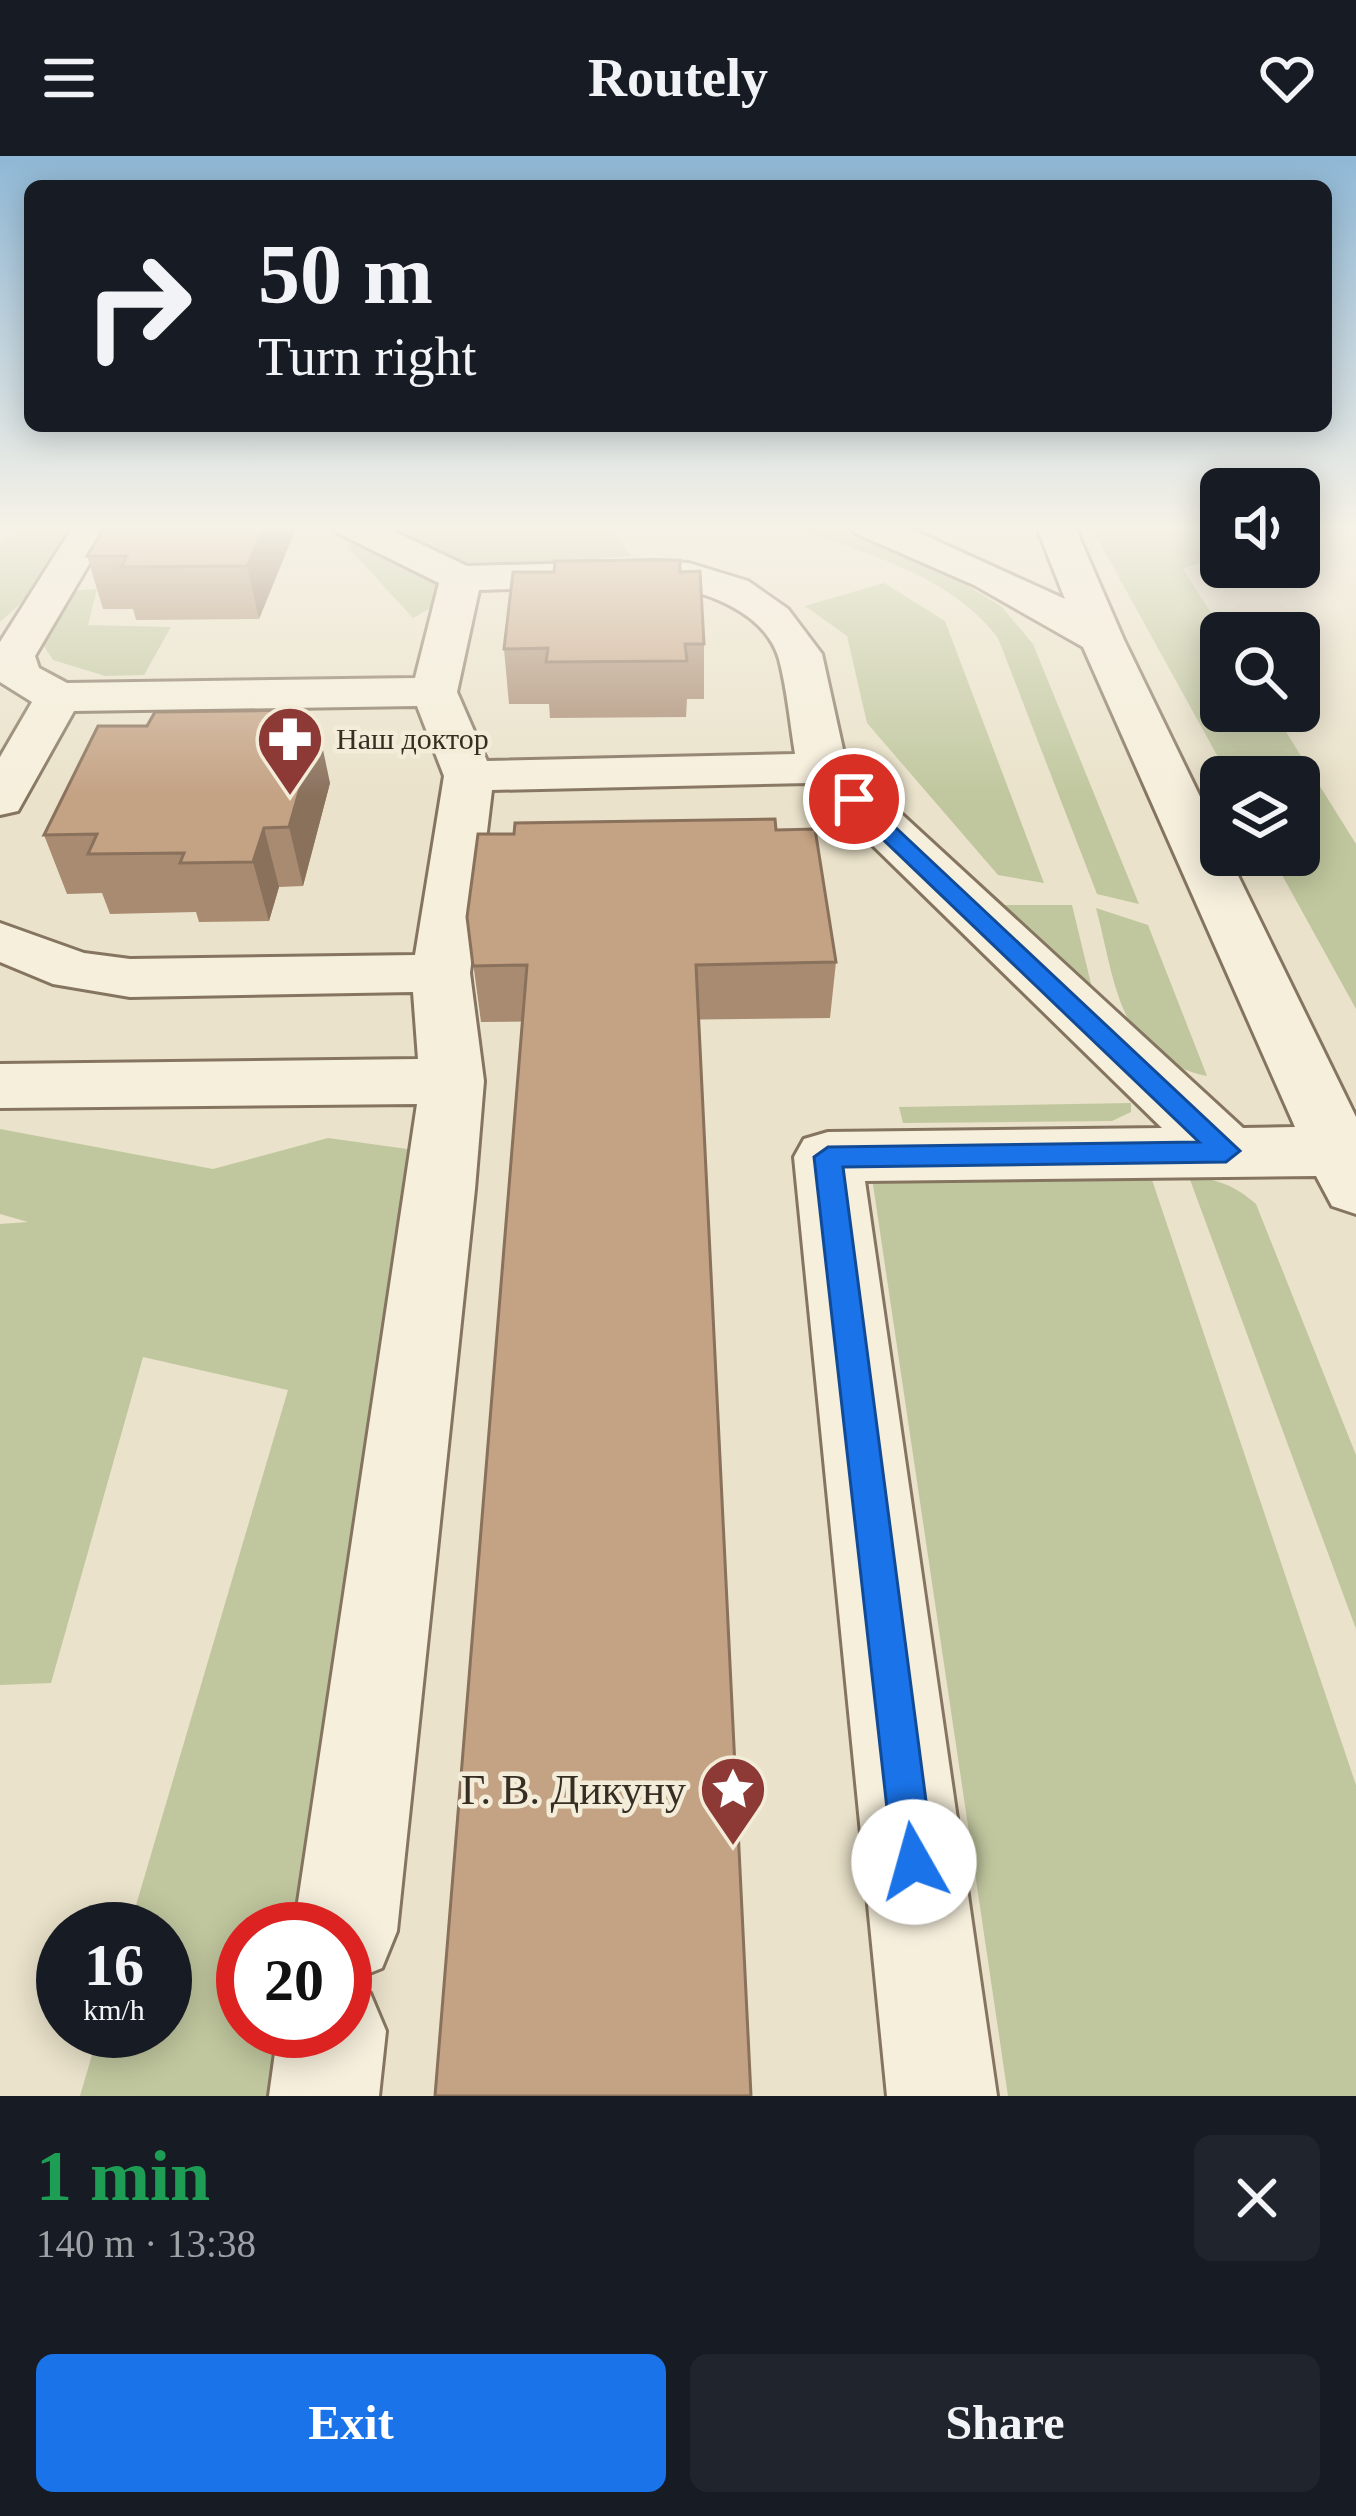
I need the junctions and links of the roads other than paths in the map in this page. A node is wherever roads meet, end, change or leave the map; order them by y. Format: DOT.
graph roads {
  1 [pos="38,616"];
  2 [pos="451,616"];
  3 [pos="769,616"];
  4 [pos="1065,616"];
  5 [pos="1085,616"];
  6 [pos="1102,640"];
  7 [pos="434,692"];
  8 [pos="58,697"];
  9 [pos="822,768"];
  10 [pos="0,800"];
  11 [pos="481,820"];
  12 [pos="886,830"];
  13 [pos="815,832"];
  14 [pos="0,941"];
  15 [pos="441,973"];
  16 [pos="452,1081"];
  17 [pos="0,1086"];
  18 [pos="1226,1151"];
  19 [pos="1347,1170"];
  20 [pos="349,1902"];
  21 [pos="329,2058"];
  22 [pos="324,2096"];
  23 [pos="942,2096"];
  1 -- 8 [label="street"];
  2 -- 7 [label="street"];
  3 -- 9 [label="street"];
  4 -- 6 [label="street"];
  5 -- 6 [label="street"];
  6 -- 19 [label="street"];
  7 -- 8 [label="street"];
  7 -- 11 [label="street"];
  8 -- 10 [label="street"];
  9 -- 11 [label="street"];
  9 -- 12 [label="street"];
  11 -- 15 [label="street"];
  12 -- 13 [label="street"];
  12 -- 18 [label="street"];
  14 -- 15 [label="street"];
  15 -- 16 [label="street"];
  16 -- 17 [label="street"];
  16 -- 20 [label="street"];
  18 -- 19 [label="street"];
  18 -- 23 [label="street"];
  21 -- 22 [label="street"];
}
